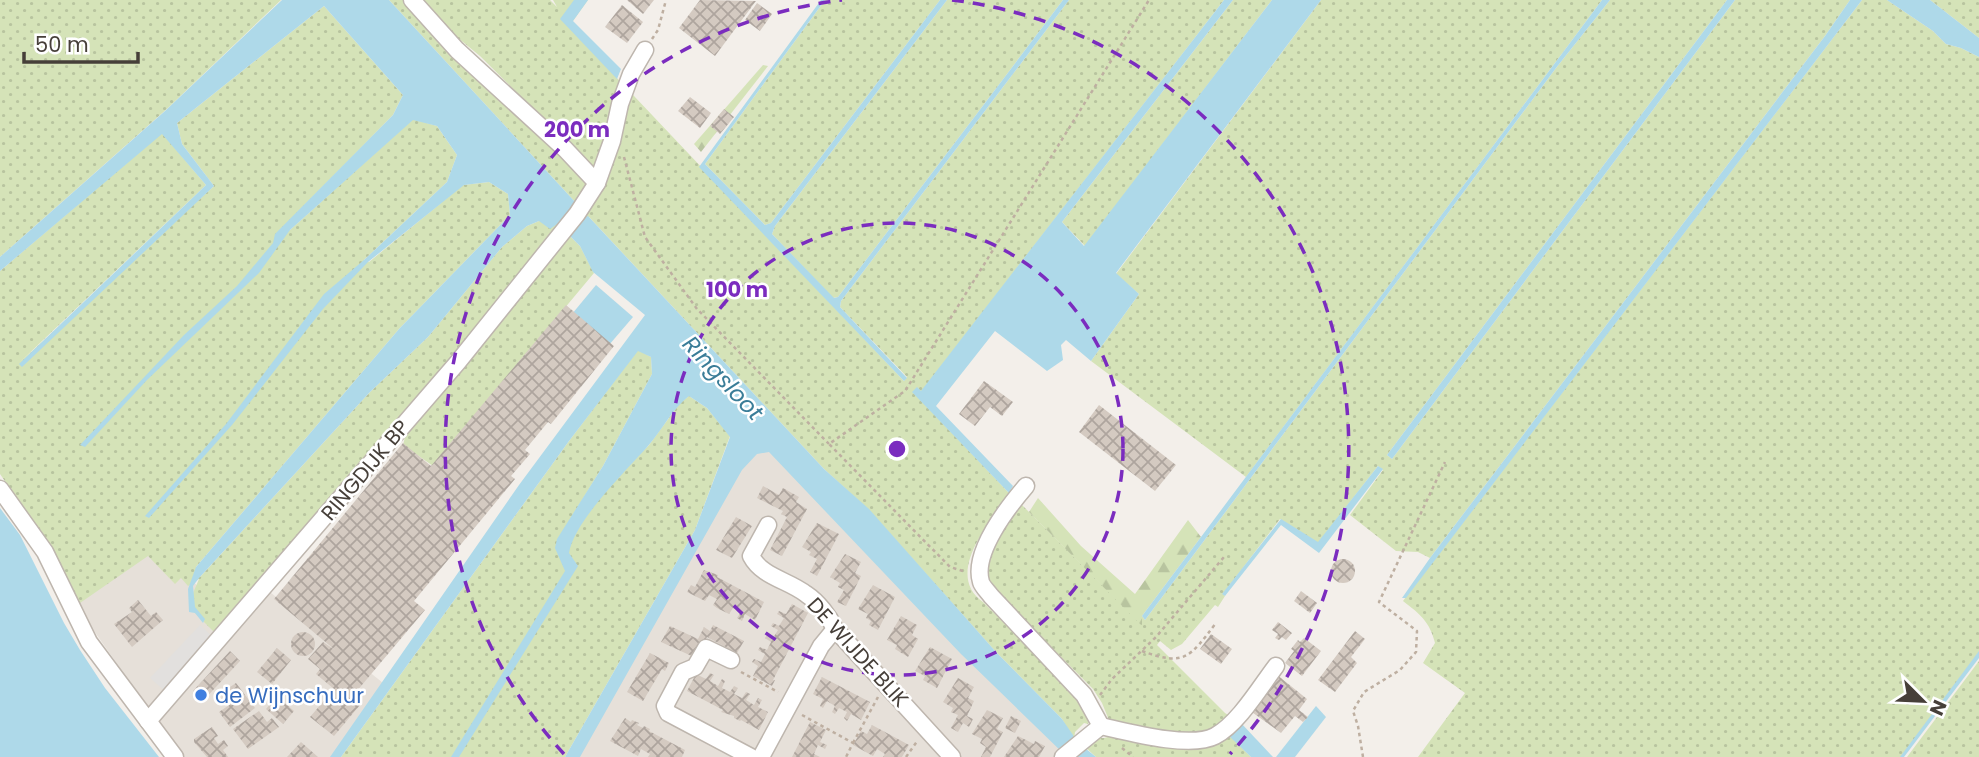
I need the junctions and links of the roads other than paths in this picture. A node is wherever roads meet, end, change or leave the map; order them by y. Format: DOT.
graph roads {
  1 [pos="412,0"];
  2 [pos="645,50"];
  3 [pos="597,183"];
  4 [pos="1026,486"];
  5 [pos="0,489"];
  6 [pos="768,525"];
  7 [pos="835,629"];
  8 [pos="731,660"];
  9 [pos="1276,666"];
  10 [pos="148,722"];
  11 [pos="1101,726"];
  12 [pos="175,757"];
  13 [pos="751,757"];
  14 [pos="761,757"];
  15 [pos="951,757"];
  16 [pos="1063,757"];
  1 -- 3 [label="street"];
  2 -- 3 [label="street, RINGDIJK BP"];
  3 -- 10 [label="street, RINGDIJK BP"];
  4 -- 11 [label="street"];
  5 -- 10 [label="street"];
  6 -- 7 [label="street, DE WIJDE BLIK"];
  7 -- 14 [label="street"];
  7 -- 15 [label="street, DE WIJDE BLIK"];
  8 -- 13 [label="street"];
  9 -- 11 [label="street"];
  10 -- 12 [label="street"];
  11 -- 16 [label="street"];
}
